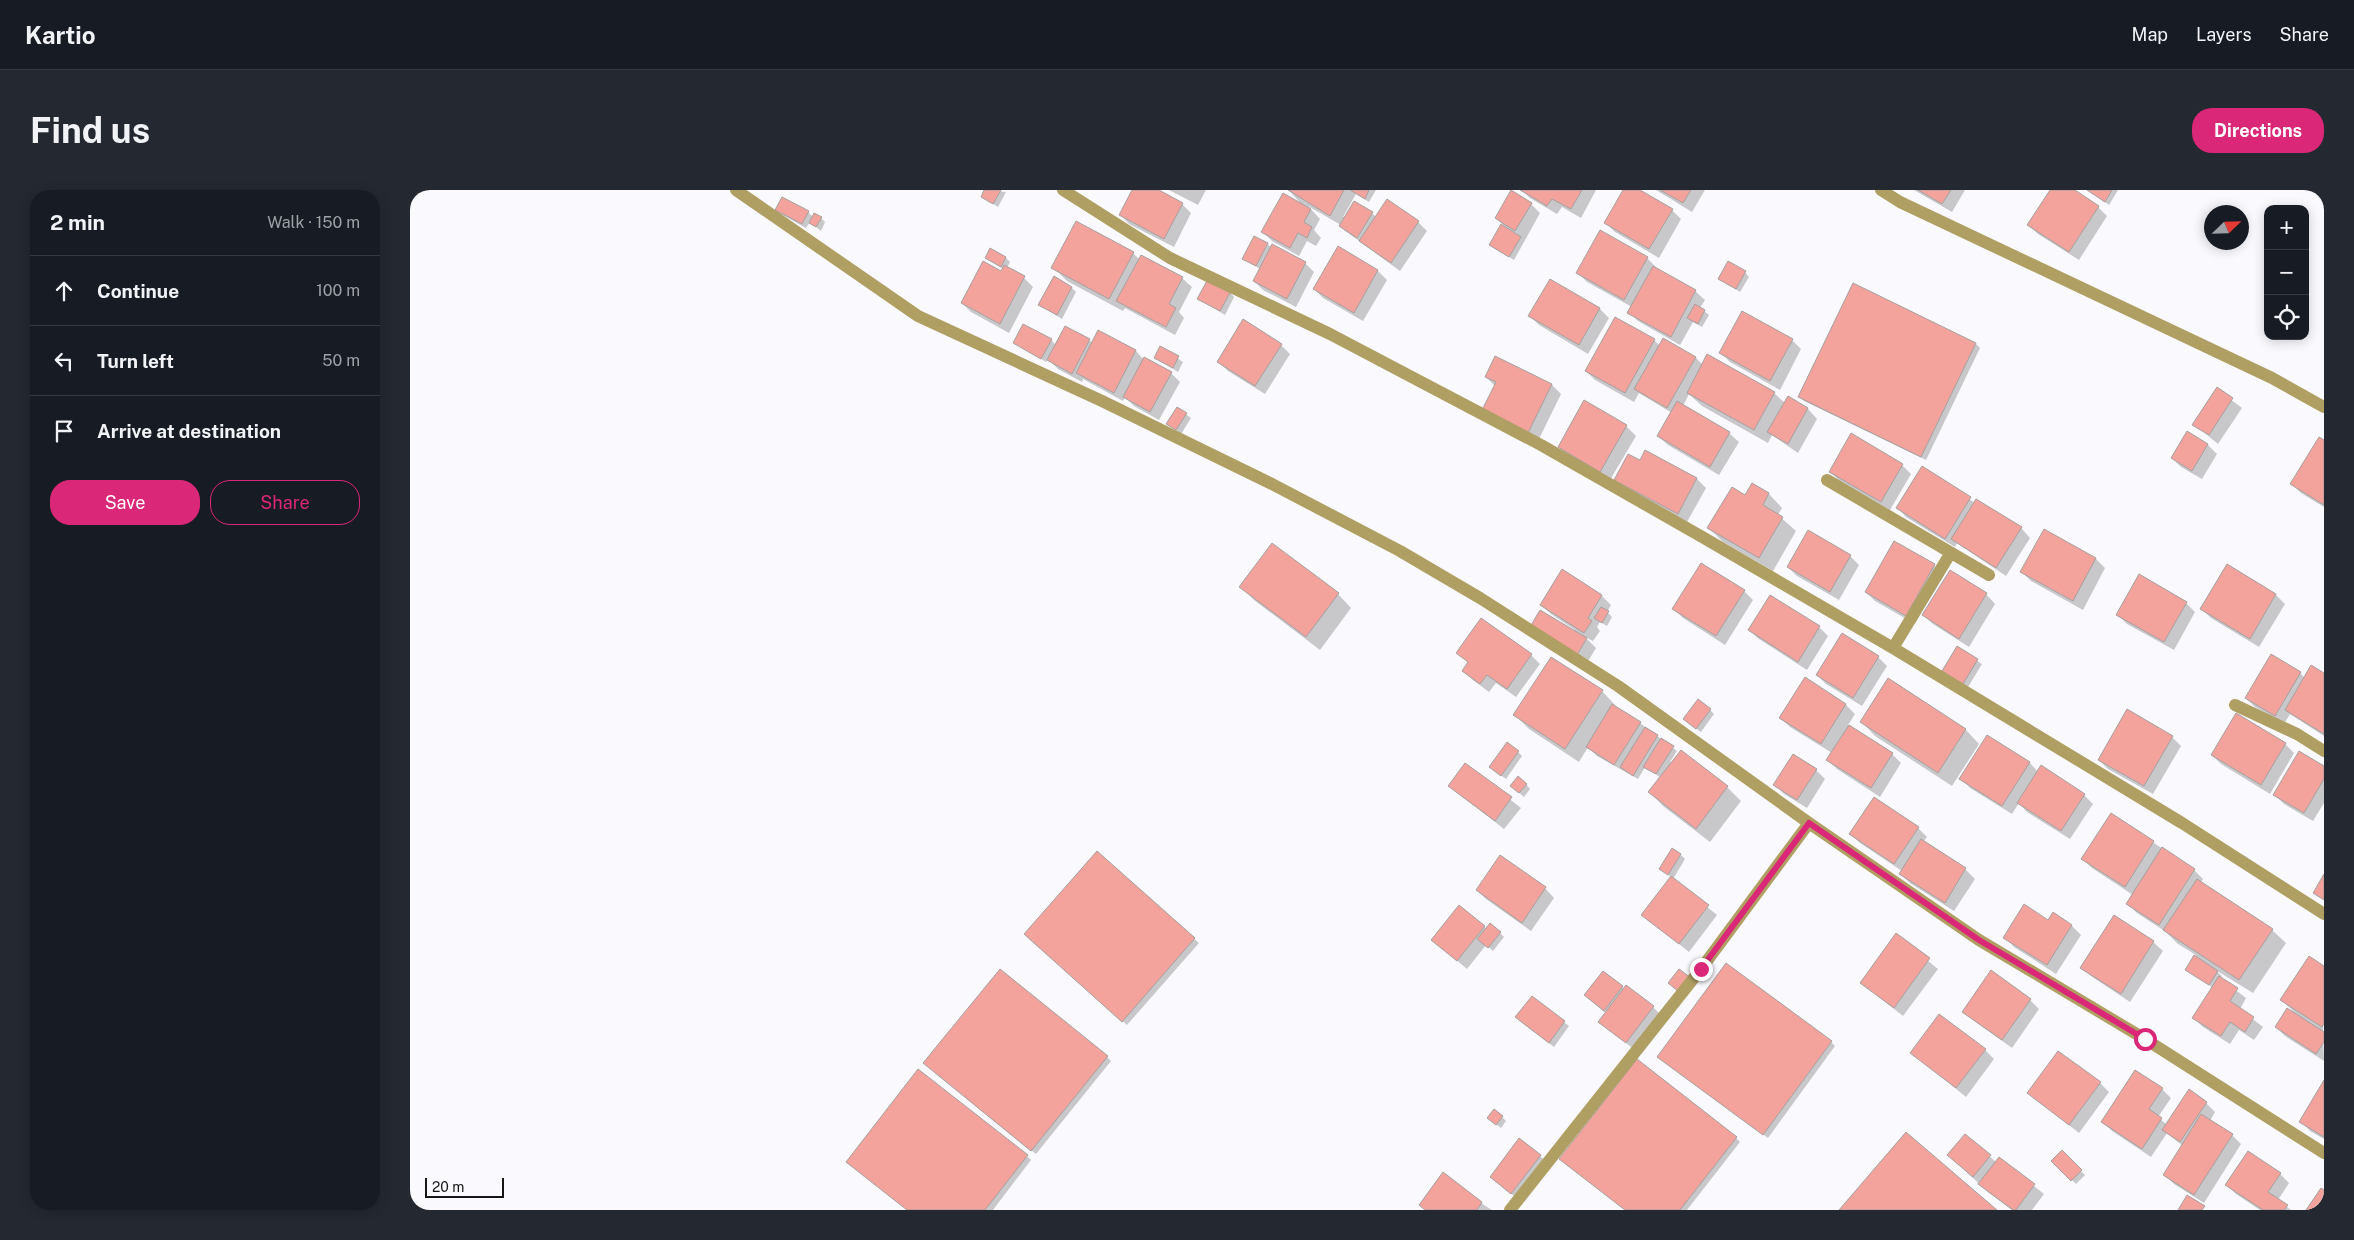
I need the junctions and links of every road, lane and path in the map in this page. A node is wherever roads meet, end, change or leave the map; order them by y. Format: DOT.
graph roads {
  1 [pos="736,190"];
  2 [pos="1063,190"];
  3 [pos="1881,190"];
  4 [pos="2324,407"];
  5 [pos="1827,480"];
  6 [pos="1950,554"];
  7 [pos="1989,575"];
  8 [pos="1893,648"];
  9 [pos="2235,705"];
  10 [pos="2324,752"];
  11 [pos="1809,823"];
  12 [pos="2324,914"];
  13 [pos="2324,1153"];
  14 [pos="1510,1210"];
  1 -- 11 [label="street"];
  2 -- 8 [label="street"];
  3 -- 4 [label="street"];
  5 -- 6 [label="street"];
  6 -- 7 [label="street"];
  6 -- 8 [label="street"];
  8 -- 12 [label="street"];
  9 -- 10 [label="street"];
  11 -- 13 [label="street"];
  11 -- 14 [label="street"];
}
